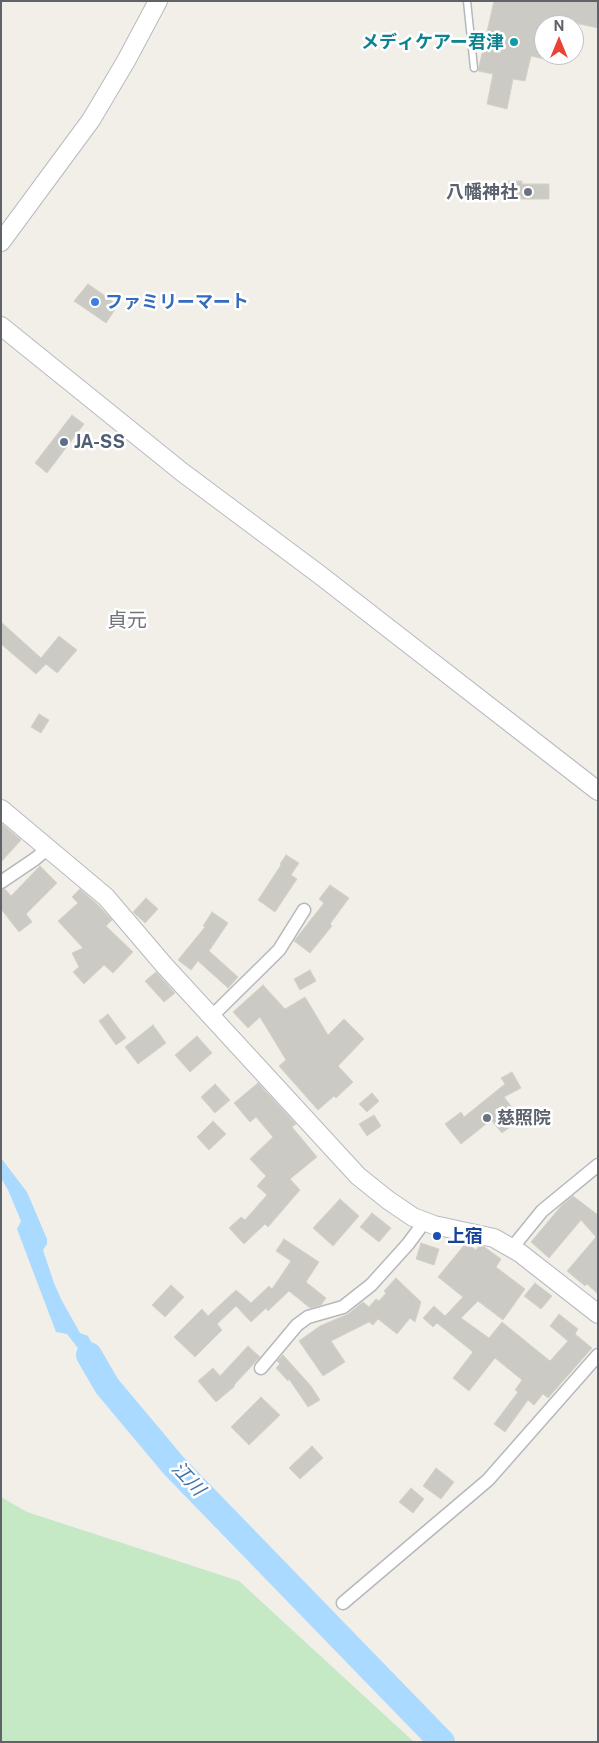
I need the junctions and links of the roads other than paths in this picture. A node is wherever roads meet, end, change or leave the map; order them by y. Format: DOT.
graph roads {
  1 [pos="158,1"];
  2 [pos="467,1"];
  3 [pos="474,68"];
  4 [pos="1,242"];
  5 [pos="1,326"];
  6 [pos="598,791"];
  7 [pos="1,809"];
  8 [pos="48,848"];
  9 [pos="1,882"];
  10 [pos="304,910"];
  11 [pos="212,1016"];
  12 [pos="598,1165"];
  13 [pos="425,1221"];
  14 [pos="512,1248"];
  15 [pos="598,1314"];
  16 [pos="598,1356"];
  17 [pos="261,1368"];
  18 [pos="343,1603"];
  1 -- 4 [label="street"];
  2 -- 3 [label="lane"];
  5 -- 6 [label="street"];
  7 -- 8 [label="street"];
  8 -- 9 [label="street"];
  8 -- 11 [label="street"];
  10 -- 11 [label="street"];
  11 -- 13 [label="street"];
  12 -- 14 [label="street"];
  13 -- 14 [label="street"];
  13 -- 17 [label="street"];
  14 -- 15 [label="street"];
  16 -- 18 [label="street"];
}
